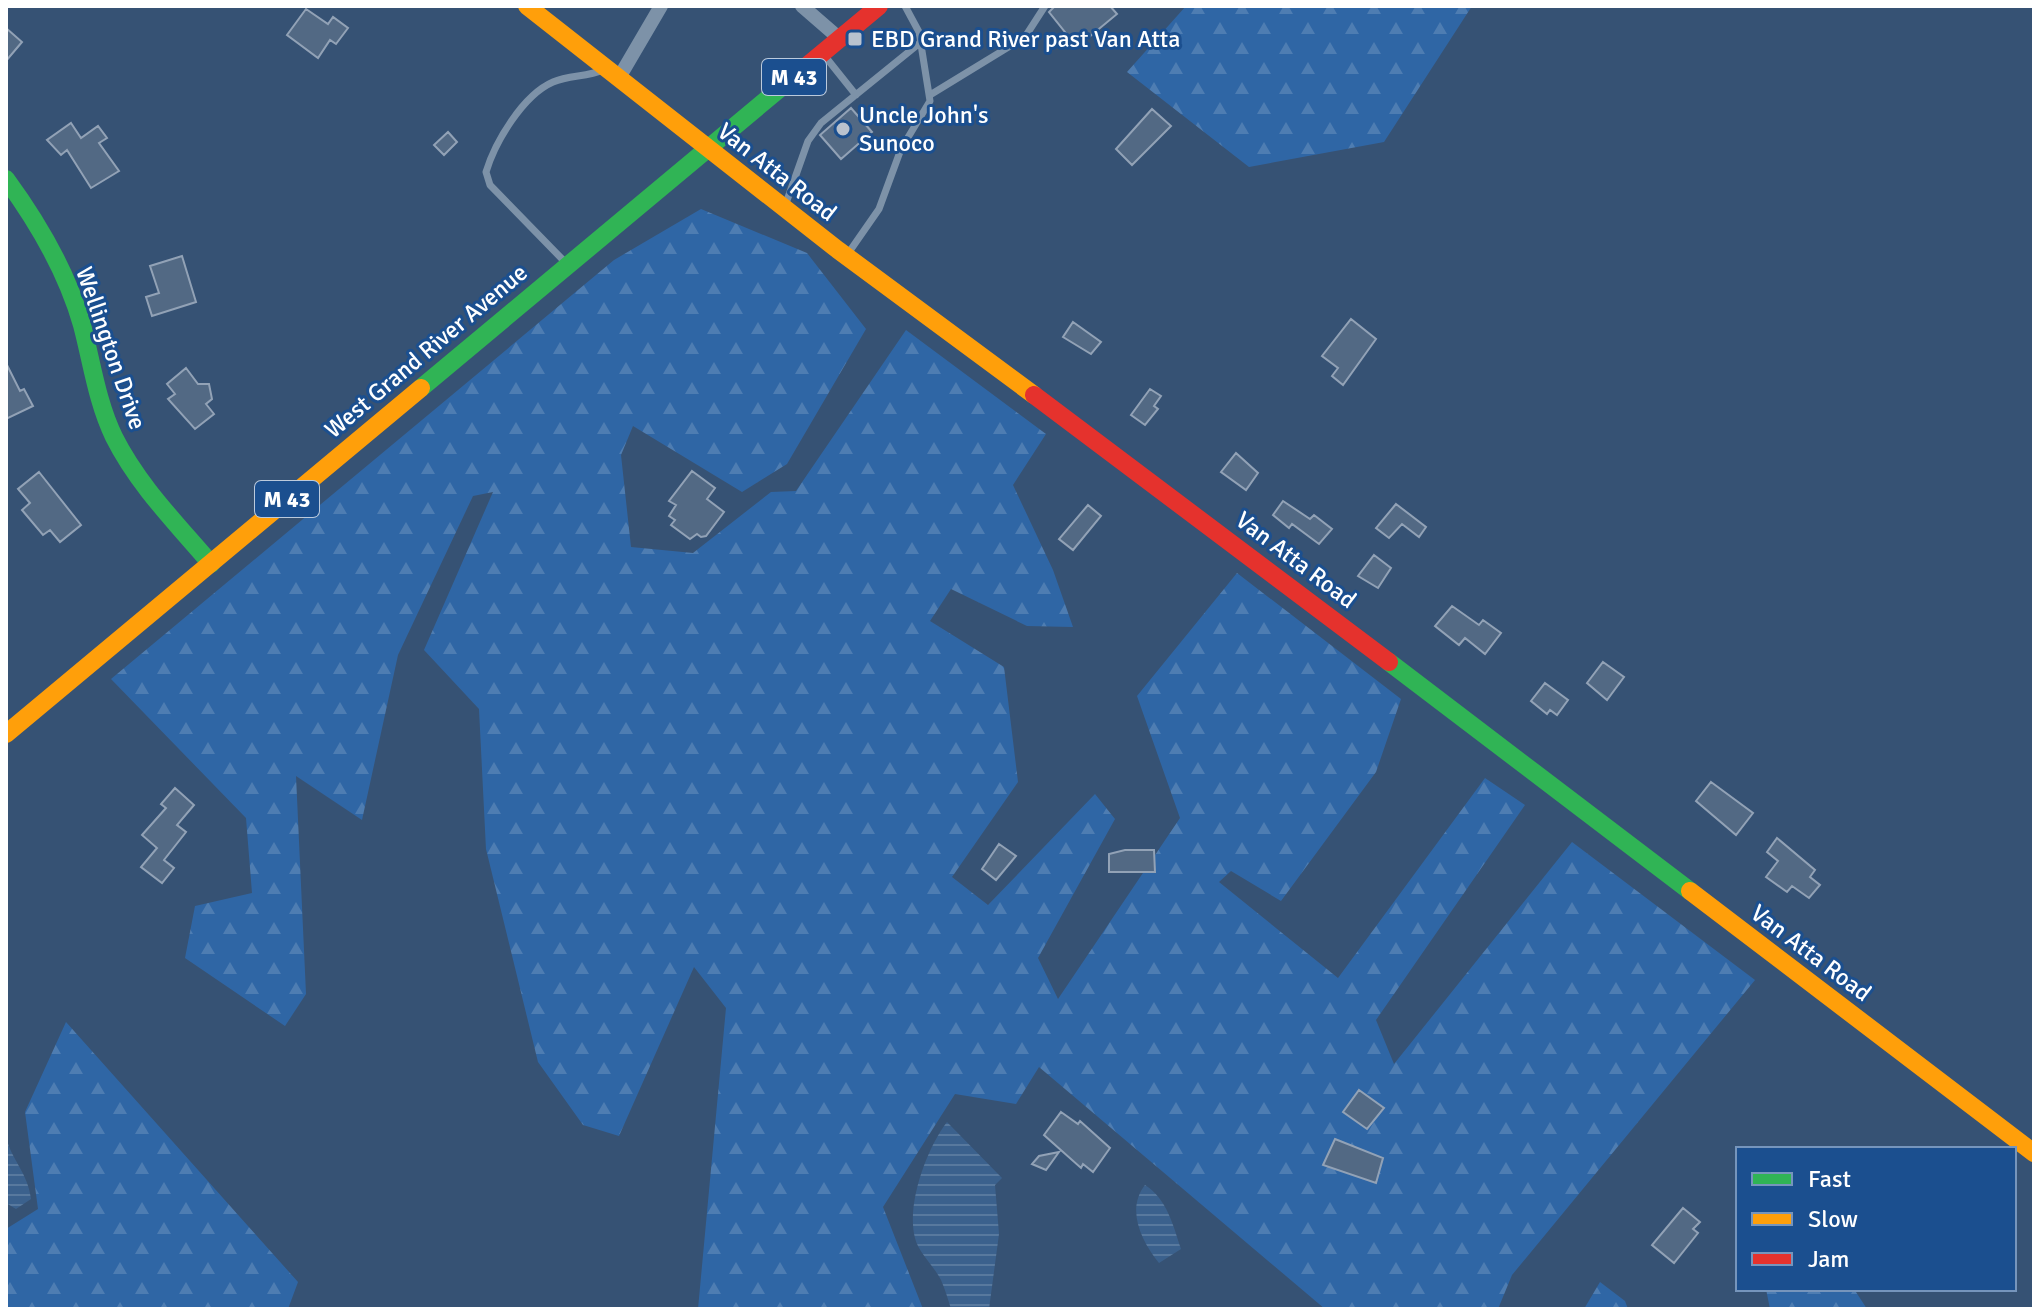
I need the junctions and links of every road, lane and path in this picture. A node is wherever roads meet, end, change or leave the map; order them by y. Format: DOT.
graph roads {
  1 [pos="527,6"];
  2 [pos="661,6"];
  3 [pos="802,6"];
  4 [pos="879,6"];
  5 [pos="905,6"];
  6 [pos="1045,6"];
  7 [pos="840,39"];
  8 [pos="921,42"];
  9 [pos="823,53"];
  10 [pos="614,72"];
  11 [pos="856,95"];
  12 [pos="930,95"];
  13 [pos="708,148"];
  14 [pos="6,179"];
  15 [pos="784,208"];
  16 [pos="846,257"];
  17 [pos="567,264"];
  18 [pos="211,564"];
  19 [pos="6,734"];
  20 [pos="2034,1153"];
  1 -- 10 [label="street, Van Atta Road"];
  2 -- 10 [label="street"];
  3 -- 7 [label="street"];
  4 -- 7 [label="street, West Grand River Avenue / M 43"];
  5 -- 8 [label="lane"];
  6 -- 12 [label="lane"];
  7 -- 9 [label="street, West Grand River Avenue / M 43"];
  8 -- 11 [label="lane"];
  8 -- 12 [label="lane"];
  9 -- 11 [label="lane"];
  9 -- 13 [label="street, West Grand River Avenue / M 43"];
  10 -- 13 [label="street, Van Atta Road"];
  10 -- 17 [label="lane"];
  11 -- 15 [label="lane"];
  12 -- 16 [label="lane"];
  13 -- 15 [label="street, Van Atta Road"];
  13 -- 17 [label="street, West Grand River Avenue / M 43"];
  14 -- 18 [label="street, Wellington Drive"];
  15 -- 16 [label="street, Van Atta Road"];
  16 -- 20 [label="street, Van Atta Road"];
  17 -- 18 [label="street, West Grand River Avenue / M 43"];
  18 -- 19 [label="street, West Grand River Avenue / M 43"];
}
